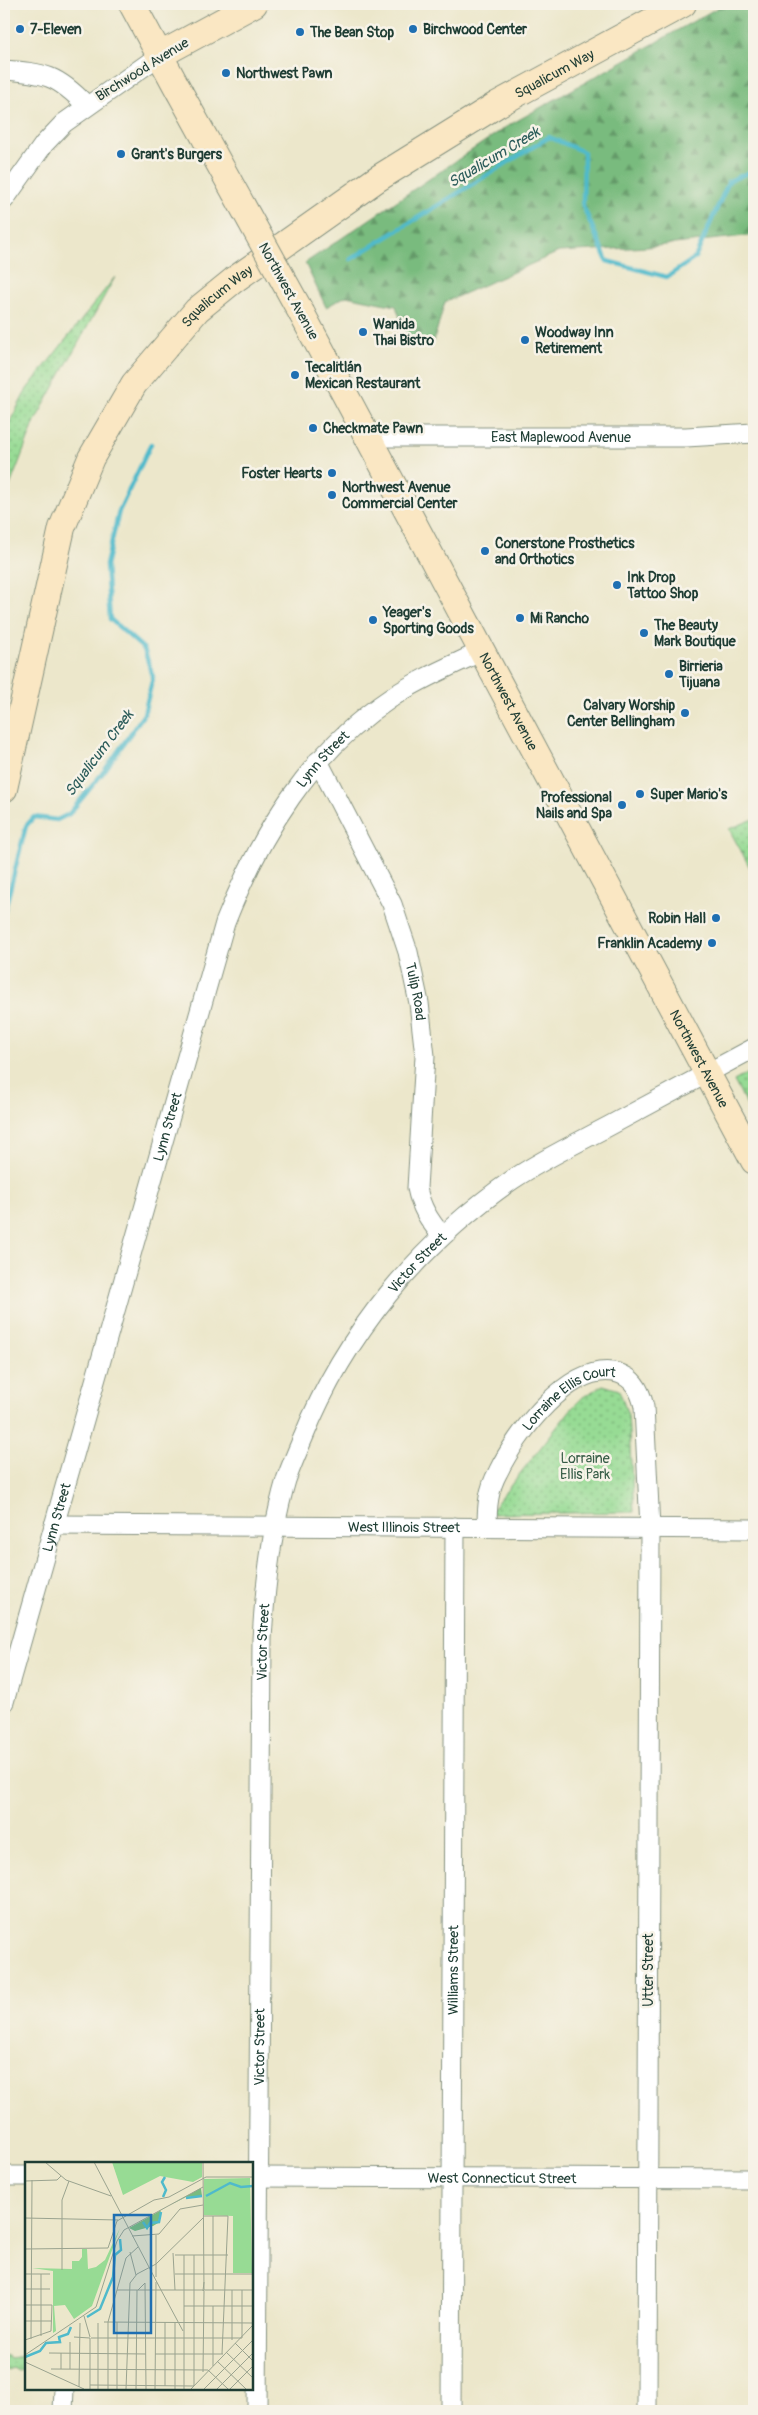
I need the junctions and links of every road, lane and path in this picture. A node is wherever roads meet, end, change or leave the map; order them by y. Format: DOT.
graph roads {
  1 [pos="132,4"];
  2 [pos="254,4"];
  3 [pos="683,4"];
  4 [pos="160,55"];
  5 [pos="4,70"];
  6 [pos="86,105"];
  7 [pos="4,200"];
  8 [pos="754,433"];
  9 [pos="367,437"];
  10 [pos="482,651"];
  11 [pos="318,761"];
  12 [pos="4,789"];
  13 [pos="754,1048"];
  14 [pos="707,1073"];
  15 [pos="754,1161"];
  16 [pos="442,1236"];
  17 [pos="54,1525"];
  18 [pos="275,1526"];
  19 [pos="455,1527"];
  20 [pos="487,1527"];
  21 [pos="650,1528"];
  22 [pos="754,1529"];
  23 [pos="4,1702"];
  24 [pos="4,2176"];
  25 [pos="25,2176"];
  26 [pos="255,2177"];
  27 [pos="452,2178"];
  28 [pos="647,2178"];
  29 [pos="754,2178"];
  30 [pos="64,2390"];
  31 [pos="64,2411"];
  32 [pos="257,2411"];
  33 [pos="451,2411"];
  34 [pos="647,2411"];
  1 -- 4 [label="main road, Northwest Avenue"];
  2 -- 4 [label="main road, Birchwood Avenue"];
  3 -- 12 [label="main road, Squalicum Way"];
  4 -- 6 [label="street, Birchwood Avenue"];
  4 -- 9 [label="main road, Northwest Avenue, bridge"];
  5 -- 6 [label="street, Birchwood Avenue"];
  6 -- 7 [label="street"];
  8 -- 9 [label="street, East Maplewood Avenue"];
  9 -- 10 [label="main road, Northwest Avenue"];
  10 -- 11 [label="street, Lynn Street"];
  10 -- 14 [label="main road, Northwest Avenue"];
  11 -- 16 [label="street, Tulip Road"];
  11 -- 17 [label="street, Lynn Street"];
  13 -- 14 [label="street, Victor Street"];
  14 -- 15 [label="main road, Northwest Avenue"];
  14 -- 16 [label="street, Victor Street"];
  16 -- 18 [label="street, Victor Street"];
  17 -- 18 [label="street, West Illinois Street"];
  17 -- 23 [label="street, Lynn Street"];
  18 -- 19 [label="street, West Illinois Street"];
  18 -- 26 [label="street, Victor Street"];
  19 -- 20 [label="street, West Illinois Street"];
  19 -- 27 [label="street, Williams Street"];
  20 -- 21 [label="street, West Illinois Street"];
  20 -- 21 [label="street, Lorraine Ellis Court"];
  21 -- 22 [label="street, West Illinois Street"];
  21 -- 28 [label="street, Utter Street"];
  24 -- 25 [label="street"];
  26 -- 27 [label="street, West Connecticut Street"];
  26 -- 32 [label="street, Victor Street"];
  27 -- 28 [label="street, West Connecticut Street"];
  27 -- 33 [label="street, Williams Street"];
  28 -- 29 [label="street, West Connecticut Street"];
  28 -- 34 [label="street, Utter Street"];
  30 -- 31 [label="street"];
}
